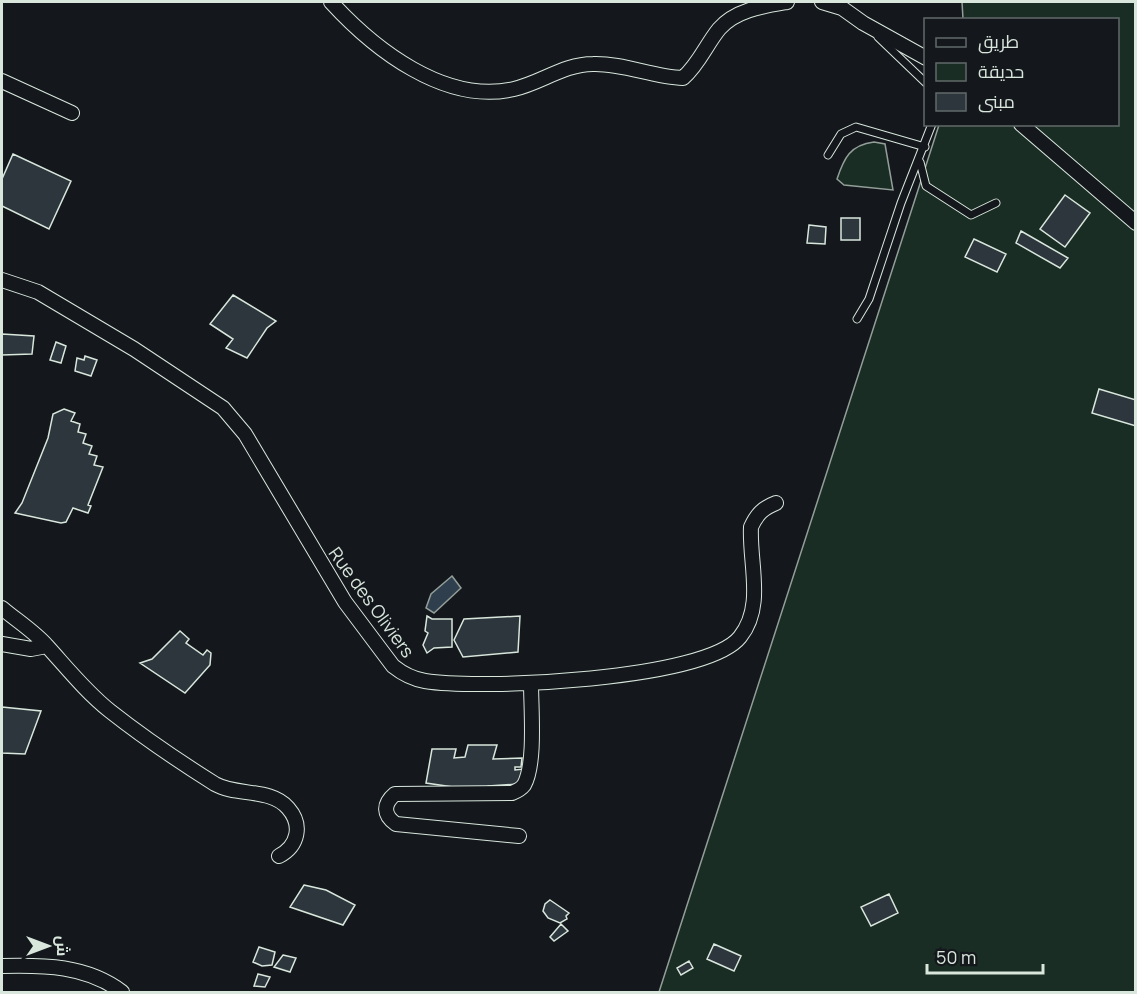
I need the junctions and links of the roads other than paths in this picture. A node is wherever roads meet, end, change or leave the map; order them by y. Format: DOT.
graph roads {
  1 [pos="331,2"];
  2 [pos="787,2"];
  3 [pos="822,2"];
  4 [pos="863,23"];
  5 [pos="924,57"];
  6 [pos="2,81"];
  7 [pos="924,81"];
  8 [pos="72,113"];
  9 [pos="931,126"];
  10 [pos="1022,126"];
  11 [pos="925,147"];
  12 [pos="828,155"];
  13 [pos="920,161"];
  14 [pos="996,203"];
  15 [pos="1136,222"];
  16 [pos="2,280"];
  17 [pos="857,320"];
  18 [pos="776,503"];
  19 [pos="2,608"];
  20 [pos="2,644"];
  21 [pos="47,646"];
  22 [pos="531,683"];
  23 [pos="519,836"];
  24 [pos="279,856"];
  25 [pos="2,966"];
  26 [pos="122,993"];
  1 -- 2 [label="street"];
  3 -- 4 [label="street"];
  4 -- 5 [label="street"];
  4 -- 7 [label="lane"];
  6 -- 8 [label="street"];
  9 -- 11 [label="lane"];
  10 -- 15 [label="street"];
  11 -- 12 [label="lane"];
  11 -- 13 [label="lane"];
  13 -- 14 [label="lane"];
  13 -- 17 [label="lane"];
  16 -- 22 [label="street, Rue des Oliviers"];
  18 -- 22 [label="street, Rue des Oliviers"];
  19 -- 21 [label="street"];
  20 -- 21 [label="street"];
  21 -- 24 [label="street"];
  22 -- 23 [label="street"];
  25 -- 26 [label="street"];
}
